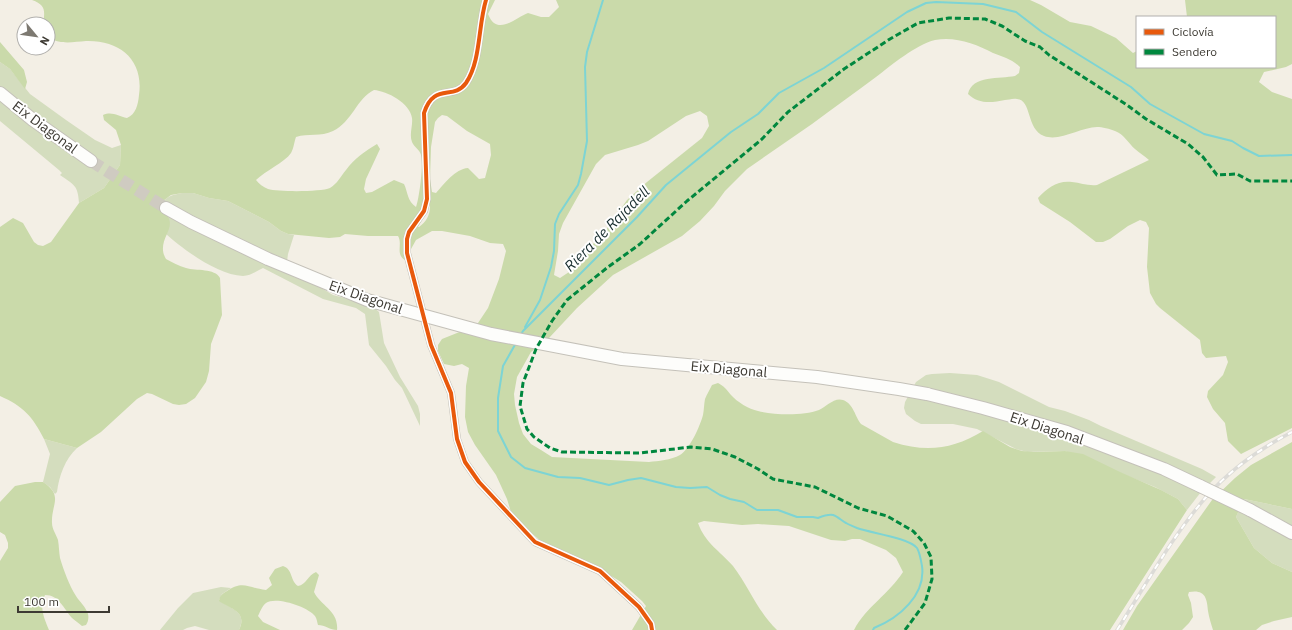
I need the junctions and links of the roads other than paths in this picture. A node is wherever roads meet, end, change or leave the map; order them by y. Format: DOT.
graph roads {
  1 [pos="486,0"];
  2 [pos="0,93"];
  3 [pos="91,161"];
  4 [pos="166,208"];
  5 [pos="1292,533"];
  6 [pos="652,630"];
  1 -- 6 [label="street"];
  2 -- 3 [label="highway, Eix Diagonal"];
  4 -- 5 [label="highway, Eix Diagonal, bridge"];
}
